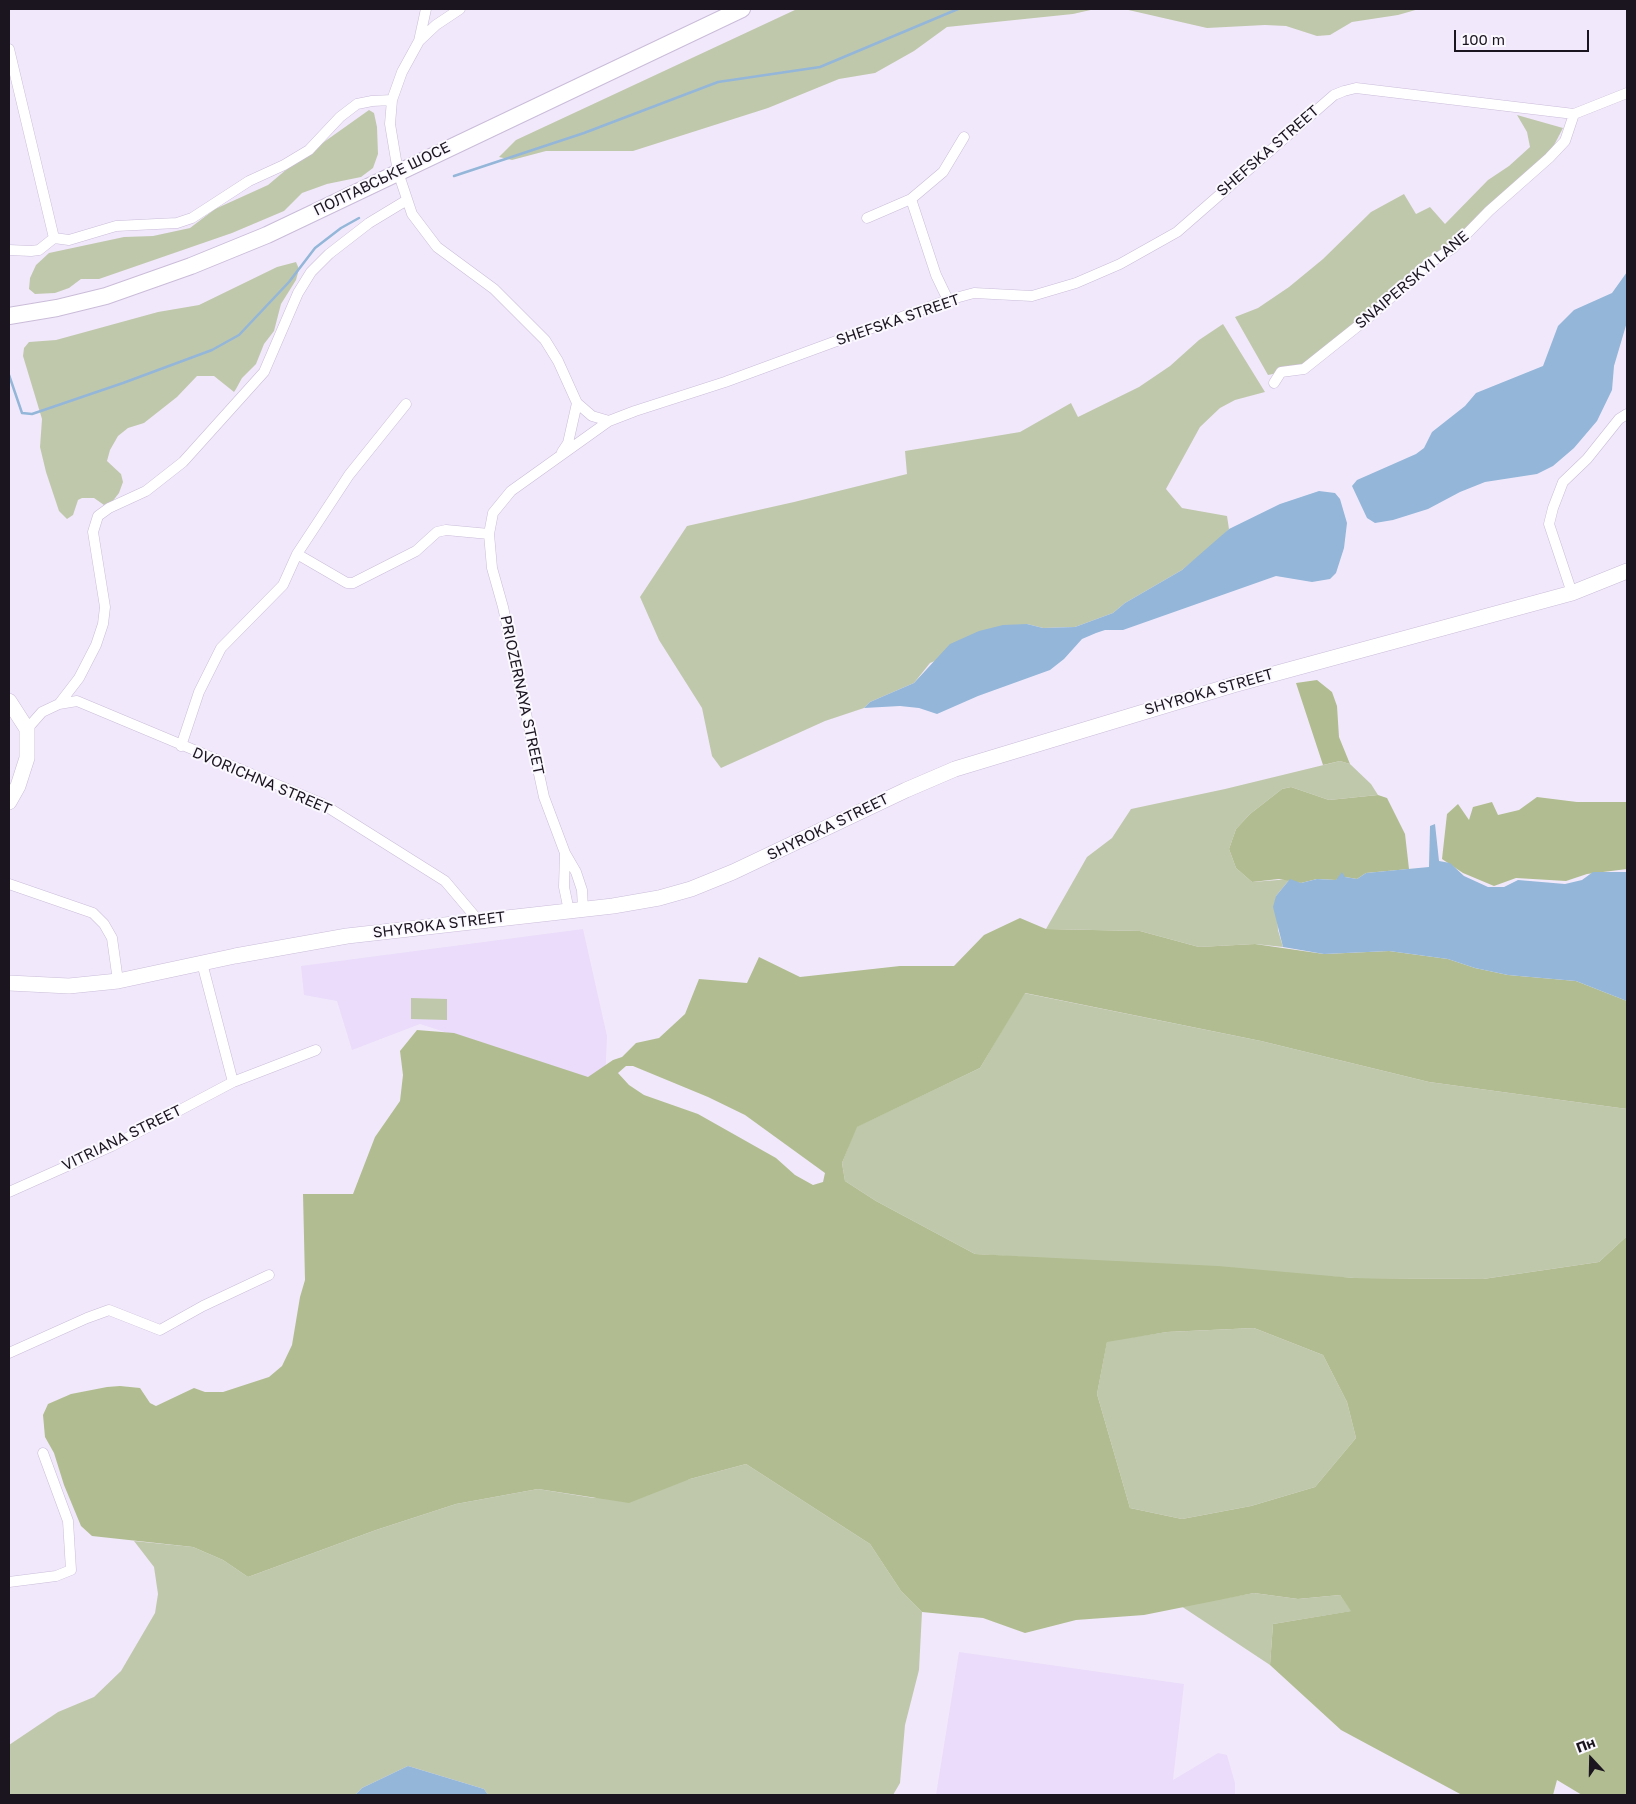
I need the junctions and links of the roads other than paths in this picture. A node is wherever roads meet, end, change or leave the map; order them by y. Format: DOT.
graph roads {
  1 [pos="426,9"];
  2 [pos="460,9"];
  3 [pos="742,9"];
  4 [pos="419,41"];
  5 [pos="9,49"];
  6 [pos="1627,93"];
  7 [pos="392,100"];
  8 [pos="1574,114"];
  9 [pos="964,136"];
  10 [pos="398,172"];
  11 [pos="911,199"];
  12 [pos="407,200"];
  13 [pos="867,218"];
  14 [pos="54,238"];
  15 [pos="9,250"];
  16 [pos="948,300"];
  17 [pos="9,316"];
  18 [pos="1274,383"];
  19 [pos="577,403"];
  20 [pos="406,404"];
  21 [pos="1627,414"];
  22 [pos="609,421"];
  23 [pos="560,455"];
  24 [pos="489,534"];
  25 [pos="297,554"];
  26 [pos="1627,571"];
  27 [pos="1572,593"];
  28 [pos="9,701"];
  29 [pos="59,704"];
  30 [pos="27,728"];
  31 [pos="181,746"];
  32 [pos="9,802"];
  33 [pos="565,853"];
  34 [pos="9,884"];
  35 [pos="576,910"];
  36 [pos="478,920"];
  37 [pos="202,963"];
  38 [pos="118,981"];
  39 [pos="9,983"];
  40 [pos="316,1050"];
  41 [pos="233,1082"];
  42 [pos="9,1192"];
  43 [pos="268,1275"];
  44 [pos="9,1353"];
  45 [pos="43,1452"];
  46 [pos="9,1582"];
  1 -- 4 [label="street"];
  2 -- 4 [label="street"];
  3 -- 10 [label="main road, ПОЛТАВСЬКЕ ШОСЕ"];
  4 -- 7 [label="street"];
  5 -- 14 [label="street"];
  6 -- 8 [label="street, SHEFSKA STREET"];
  7 -- 10 [label="street"];
  7 -- 14 [label="street"];
  8 -- 16 [label="street, SHEFSKA STREET"];
  8 -- 18 [label="street, SNAIPERSKYI LANE"];
  9 -- 11 [label="street"];
  10 -- 12 [label="street"];
  10 -- 17 [label="main road, ПОЛТАВСЬКЕ ШОСЕ"];
  11 -- 13 [label="street"];
  11 -- 16 [label="street"];
  12 -- 19 [label="street"];
  12 -- 29 [label="street"];
  14 -- 15 [label="street"];
  16 -- 22 [label="street, SHEFSKA STREET"];
  19 -- 22 [label="street"];
  19 -- 23 [label="street"];
  20 -- 25 [label="street"];
  21 -- 27 [label="street"];
  22 -- 23 [label="street, SHEFSKA STREET"];
  23 -- 24 [label="street, SHEFSKA STREET"];
  24 -- 25 [label="street"];
  24 -- 33 [label="street, PRIOZERNAYA STREET"];
  25 -- 31 [label="street"];
  26 -- 27 [label="main road, SHYROKA STREET"];
  27 -- 35 [label="main road, SHYROKA STREET"];
  28 -- 30 [label="main road"];
  29 -- 30 [label="street, DVORICHNA STREET"];
  29 -- 31 [label="street, DVORICHNA STREET"];
  30 -- 32 [label="main road"];
  31 -- 36 [label="street, DVORICHNA STREET"];
  33 -- 35 [label="street"];
  33 -- 35 [label="street"];
  34 -- 38 [label="street"];
  35 -- 36 [label="main road, SHYROKA STREET"];
  36 -- 37 [label="main road, SHYROKA STREET"];
  37 -- 38 [label="main road, SHYROKA STREET"];
  37 -- 41 [label="street"];
  38 -- 39 [label="main road, SHYROKA STREET"];
  40 -- 41 [label="street, VITRIANA STREET"];
  41 -- 42 [label="street, VITRIANA STREET"];
  43 -- 44 [label="street"];
  45 -- 46 [label="street"];
}
